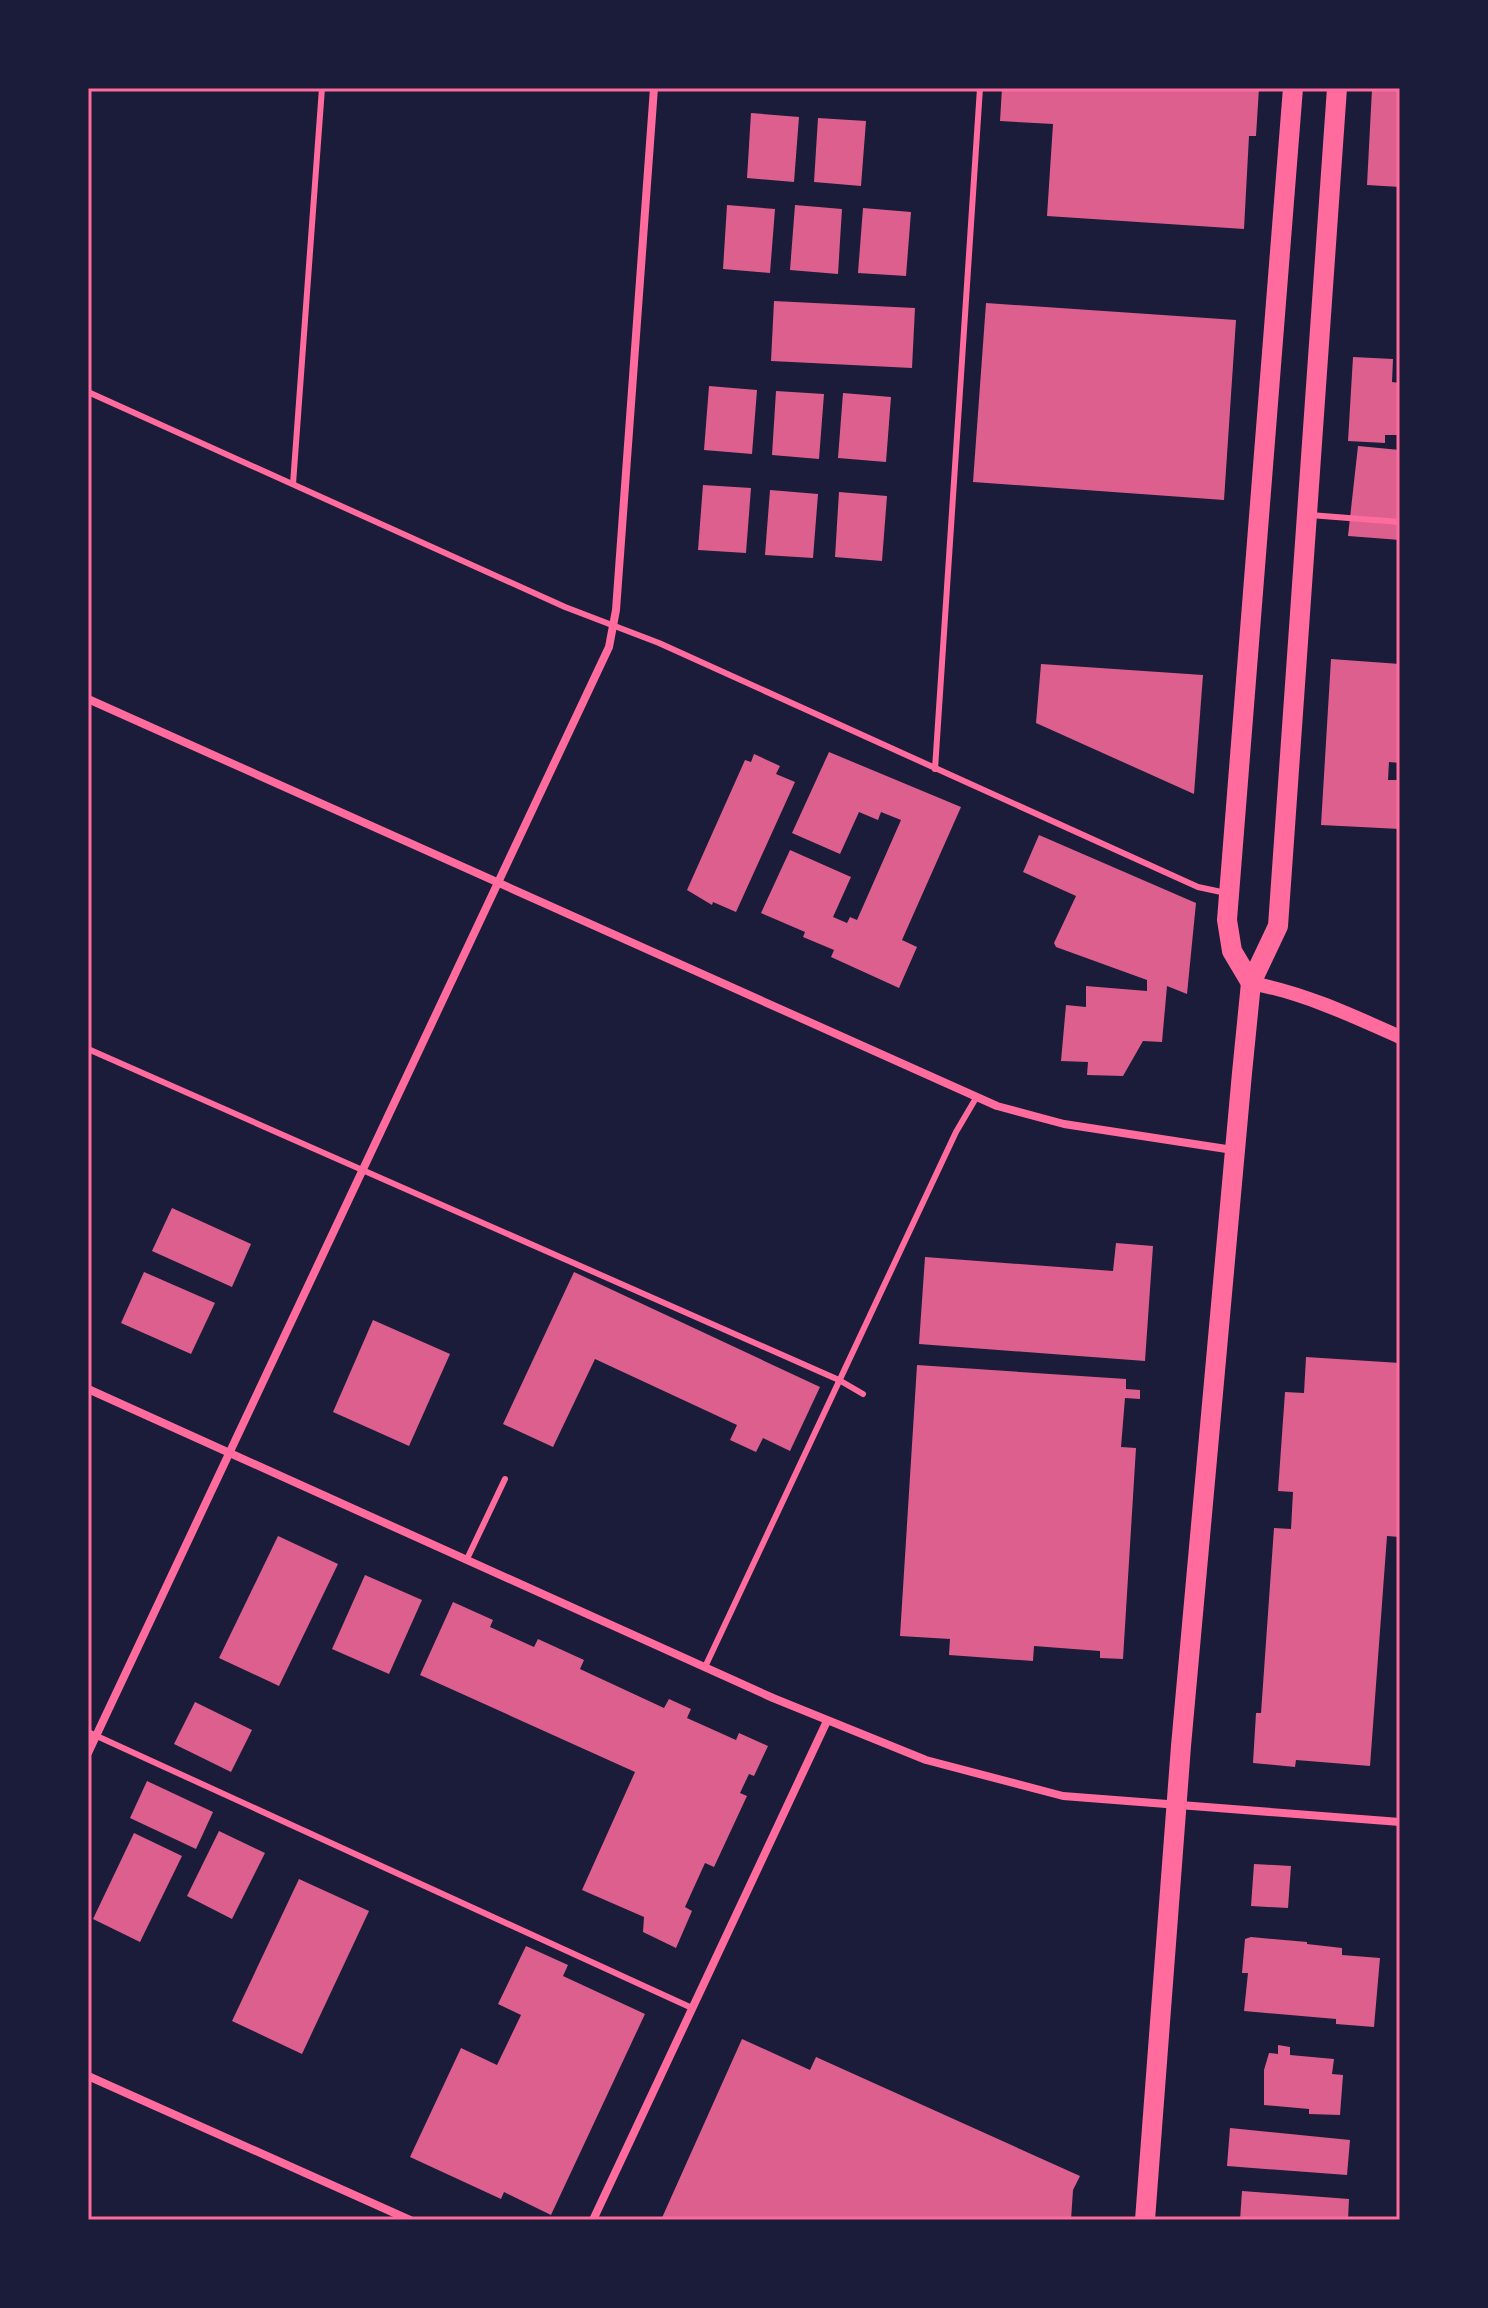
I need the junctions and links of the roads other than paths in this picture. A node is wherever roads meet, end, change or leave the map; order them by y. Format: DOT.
graph roads {
  1 [pos="322,88"];
  2 [pos="654,88"];
  3 [pos="980,88"];
  4 [pos="1293,88"];
  5 [pos="1337,88"];
  6 [pos="88,392"];
  7 [pos="293,484"];
  8 [pos="1306,515"];
  9 [pos="1400,522"];
  10 [pos="615,627"];
  11 [pos="88,699"];
  12 [pos="935,769"];
  13 [pos="498,881"];
  14 [pos="1229,893"];
  15 [pos="1251,983"];
  16 [pos="1400,1037"];
  17 [pos="88,1049"];
  18 [pos="976,1098"];
  19 [pos="1234,1150"];
  20 [pos="364,1171"];
  21 [pos="839,1380"];
  22 [pos="88,1389"];
  23 [pos="863,1394"];
  24 [pos="231,1453"];
  25 [pos="505,1479"];
  26 [pos="467,1559"];
  27 [pos="705,1667"];
  28 [pos="827,1721"];
  29 [pos="92,1734"];
  30 [pos="88,1753"];
  31 [pos="1178,1806"];
  32 [pos="1400,1822"];
  33 [pos="692,2008"];
  34 [pos="88,2076"];
  35 [pos="410,2220"];
  36 [pos="593,2220"];
  37 [pos="1145,2220"];
  1 -- 7 [label="lane"];
  2 -- 10 [label="street"];
  3 -- 12 [label="lane"];
  4 -- 14 [label="main road"];
  5 -- 8 [label="main road"];
  6 -- 7 [label="lane"];
  7 -- 10 [label="lane"];
  8 -- 9 [label="lane"];
  8 -- 15 [label="main road"];
  10 -- 12 [label="lane"];
  10 -- 13 [label="street"];
  11 -- 13 [label="street"];
  12 -- 14 [label="lane"];
  13 -- 18 [label="street"];
  13 -- 20 [label="street"];
  14 -- 15 [label="main road"];
  15 -- 16 [label="street"];
  15 -- 19 [label="main road"];
  17 -- 20 [label="lane"];
  18 -- 19 [label="street"];
  18 -- 21 [label="lane"];
  19 -- 31 [label="main road"];
  20 -- 21 [label="lane"];
  20 -- 24 [label="street"];
  21 -- 23 [label="lane"];
  21 -- 27 [label="lane"];
  22 -- 24 [label="street"];
  24 -- 26 [label="street"];
  24 -- 29 [label="street"];
  25 -- 26 [label="lane"];
  26 -- 27 [label="street"];
  27 -- 28 [label="street"];
  28 -- 31 [label="street"];
  28 -- 33 [label="street"];
  29 -- 30 [label="street"];
  29 -- 33 [label="lane"];
  31 -- 32 [label="street"];
  31 -- 37 [label="main road"];
  33 -- 36 [label="street"];
  34 -- 35 [label="street"];
}
